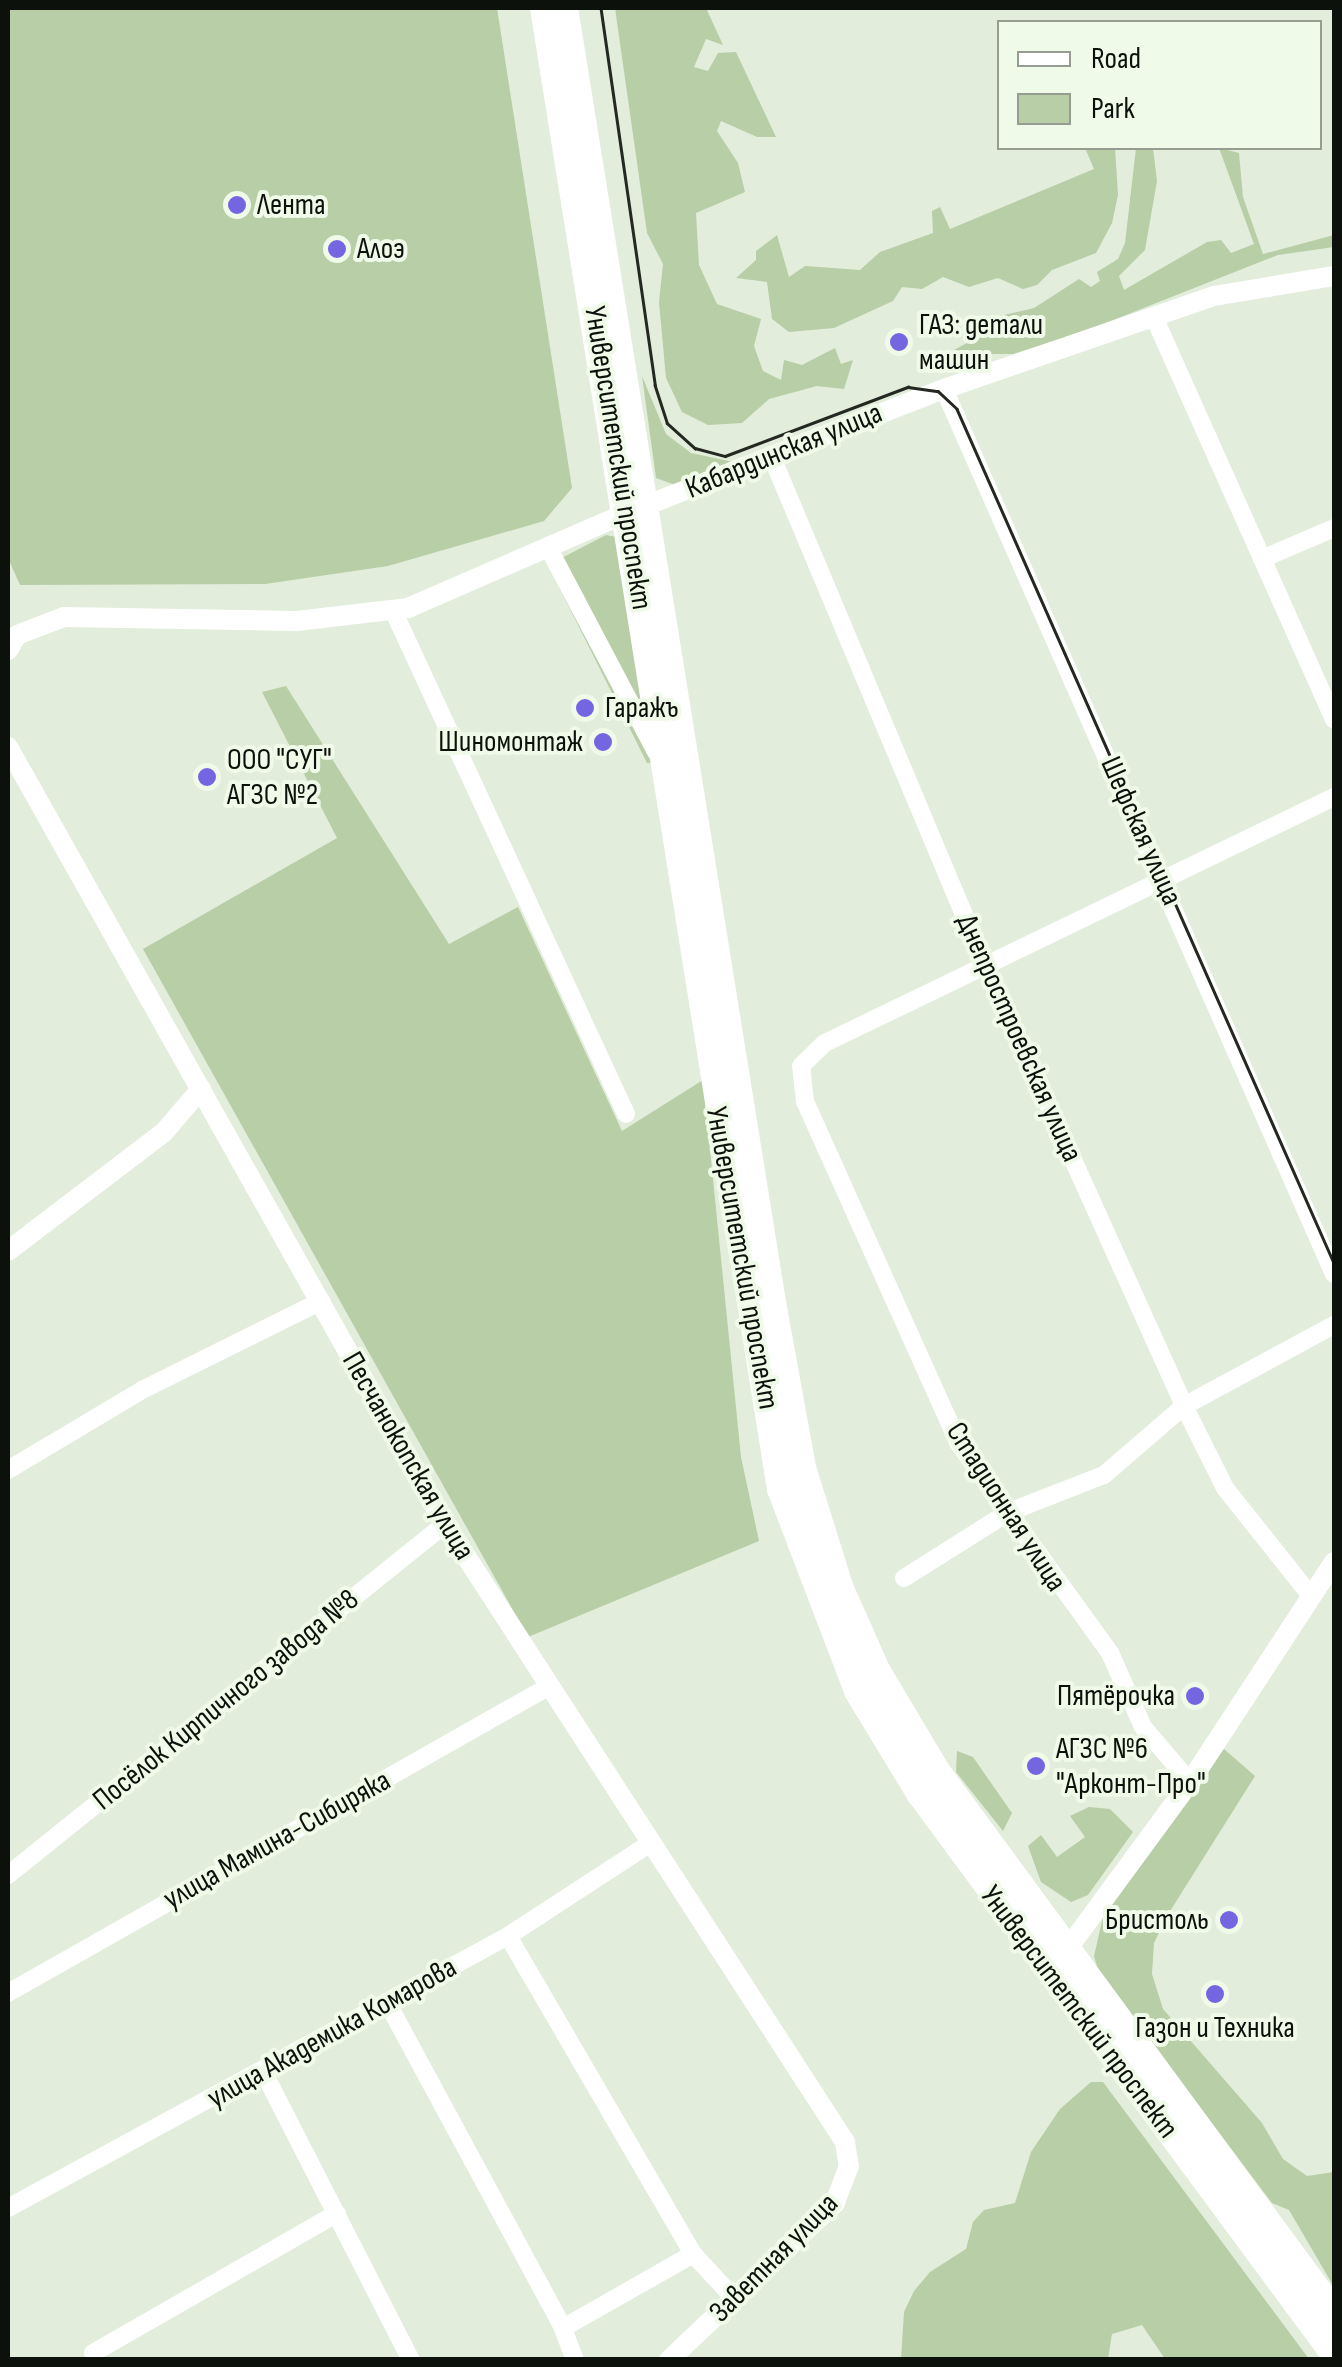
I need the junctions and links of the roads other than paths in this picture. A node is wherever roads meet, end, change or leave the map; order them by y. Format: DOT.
graph roads {
  1 [pos="544,8"];
  2 [pos="564,8"];
  3 [pos="1334,276"];
  4 [pos="1154,317"];
  5 [pos="944,389"];
  6 [pos="770,455"];
  7 [pos="638,509"];
  8 [pos="1334,528"];
  9 [pos="548,548"];
  10 [pos="1262,559"];
  11 [pos="393,610"];
  12 [pos="8,650"];
  13 [pos="1334,720"];
  14 [pos="8,747"];
  15 [pos="664,765"];
  16 [pos="1334,797"];
  17 [pos="1164,884"];
  18 [pos="986,967"];
  19 [pos="200,1089"];
  20 [pos="626,1114"];
  21 [pos="8,1252"];
  22 [pos="1334,1274"];
  23 [pos="321,1301"];
  24 [pos="1334,1325"];
  25 [pos="1184,1406"];
  26 [pos="8,1470"];
  27 [pos="1009,1512"];
  28 [pos="445,1524"];
  29 [pos="1334,1562"];
  30 [pos="904,1578"];
  31 [pos="1311,1596"];
  32 [pos="546,1688"];
  33 [pos="1190,1782"];
  34 [pos="649,1844"];
  35 [pos="8,1875"];
  36 [pos="508,1936"];
  37 [pos="1056,1962"];
  38 [pos="8,1993"];
  39 [pos="388,2004"];
  40 [pos="263,2071"];
  41 [pos="845,2142"];
  42 [pos="8,2208"];
  43 [pos="337,2213"];
  44 [pos="693,2254"];
  45 [pos="734,2298"];
  46 [pos="1334,2313"];
  47 [pos="563,2328"];
  48 [pos="93,2353"];
  49 [pos="1334,2354"];
  50 [pos="411,2360"];
  51 [pos="574,2360"];
  52 [pos="670,2360"];
  1 -- 7 [label="highway, Университетский проспект"];
  2 -- 7 [label="highway, Университетский проспект"];
  3 -- 4 [label="street, Кабардинская улица"];
  4 -- 5 [label="street, Кабардинская улица"];
  4 -- 10 [label="street"];
  5 -- 6 [label="street, Кабардинская улица"];
  5 -- 17 [label="street, Шефская улица"];
  6 -- 7 [label="street, Кабардинская улица"];
  6 -- 18 [label="street, Днепростроевская улица"];
  7 -- 9 [label="street, Кабардинская улица"];
  7 -- 15 [label="highway, Университетский проспект"];
  7 -- 37 [label="highway, Университетский проспект"];
  8 -- 10 [label="street"];
  9 -- 11 [label="street, Кабардинская улица"];
  9 -- 15 [label="street"];
  10 -- 13 [label="street"];
  11 -- 12 [label="street, Кабардинская улица"];
  11 -- 20 [label="street"];
  14 -- 19 [label="street, Песчанокопская улица"];
  15 -- 37 [label="highway, Университетский проспект"];
  16 -- 17 [label="street"];
  17 -- 18 [label="street"];
  17 -- 22 [label="street, Шефская улица"];
  18 -- 25 [label="street, Днепростроевская улица"];
  18 -- 27 [label="street, Стадионная улица"];
  19 -- 21 [label="street"];
  19 -- 23 [label="street, Песчанокопская улица"];
  23 -- 26 [label="street"];
  23 -- 28 [label="street, Песчанокопская улица"];
  24 -- 25 [label="street"];
  25 -- 27 [label="street"];
  25 -- 31 [label="street, Днепростроевская улица"];
  27 -- 30 [label="street"];
  27 -- 33 [label="street, Стадионная улица"];
  28 -- 32 [label="street, Песчанокопская улица"];
  28 -- 35 [label="street, Посёлок Кирпичного завода №8"];
  29 -- 31 [label="street"];
  31 -- 33 [label="street"];
  32 -- 34 [label="street, Песчанокопская улица"];
  32 -- 38 [label="street, улица Мамина-Сибиряка"];
  33 -- 37 [label="street"];
  34 -- 36 [label="street, улица Академика Комарова"];
  34 -- 41 [label="street, Песчанокопская улица"];
  36 -- 39 [label="street, улица Академика Комарова"];
  36 -- 44 [label="street"];
  37 -- 46 [label="highway, Университетский проспект"];
  37 -- 49 [label="highway, Университетский проспект"];
  39 -- 40 [label="street, улица Академика Комарова"];
  39 -- 47 [label="street"];
  40 -- 42 [label="street, улица Академика Комарова"];
  40 -- 43 [label="street"];
  41 -- 45 [label="street, Заветная улица"];
  43 -- 48 [label="street"];
  43 -- 50 [label="street"];
  44 -- 45 [label="street"];
  44 -- 47 [label="street"];
  45 -- 52 [label="street, Заветная улица"];
  47 -- 51 [label="street"];
}
